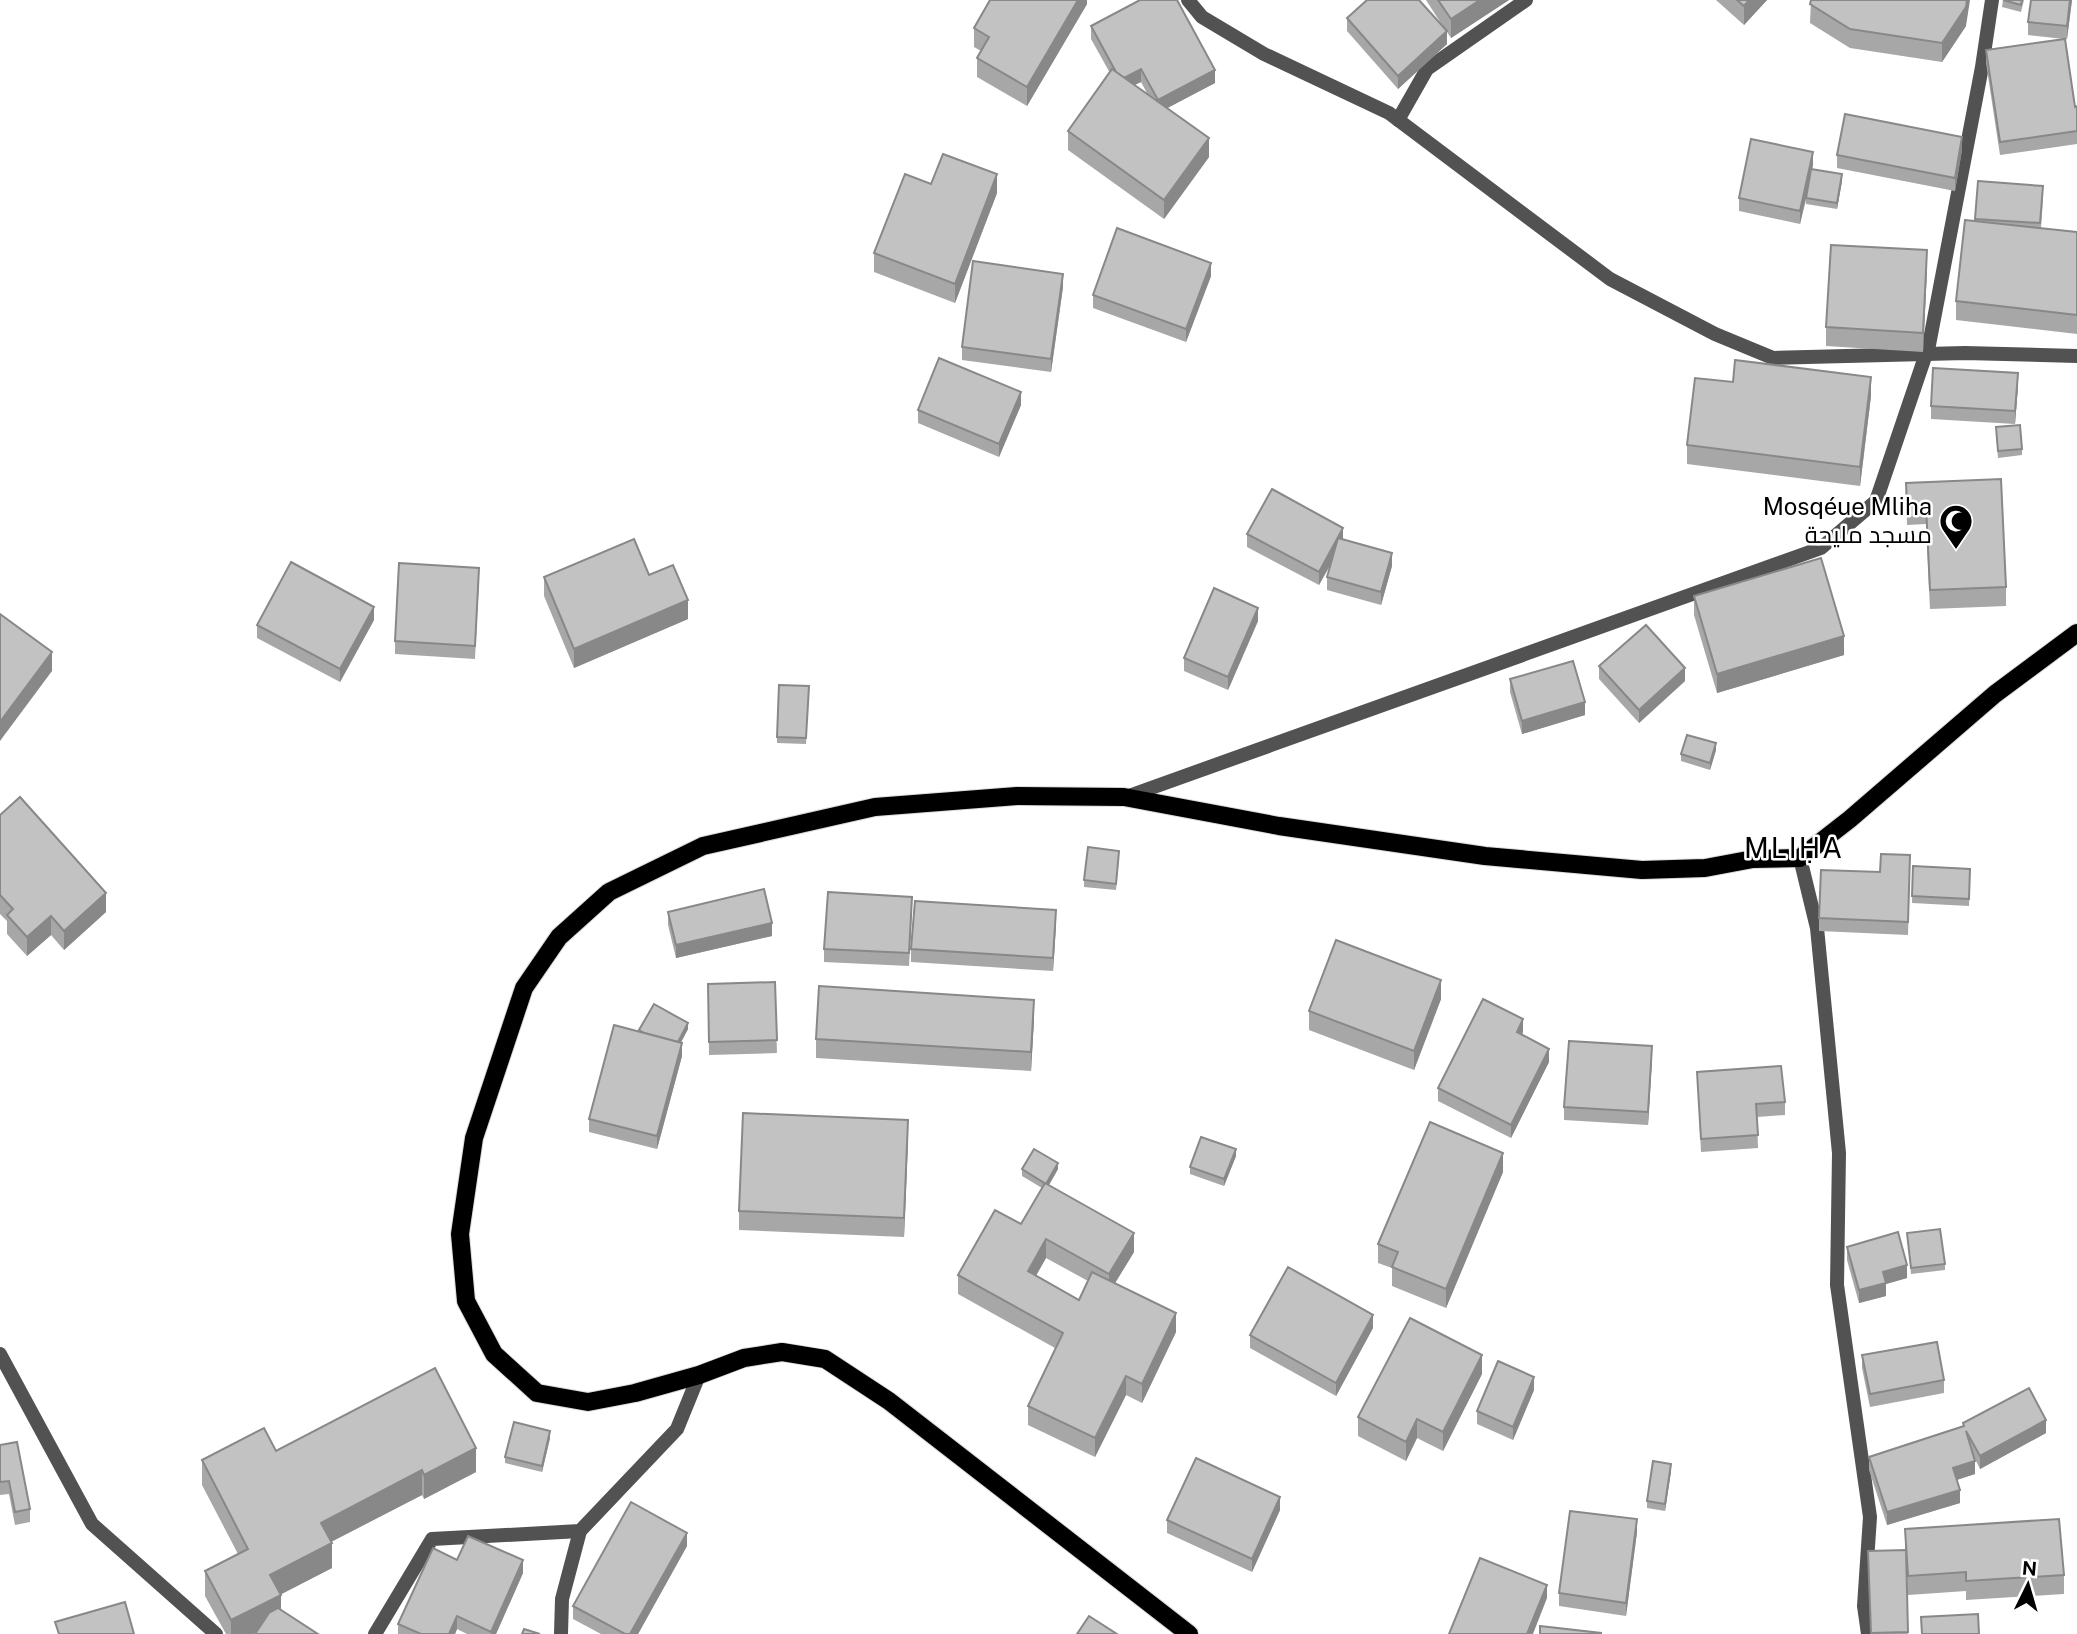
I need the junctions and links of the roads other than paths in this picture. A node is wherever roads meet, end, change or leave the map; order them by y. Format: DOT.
graph roads {
  1 [pos="1188,0"];
  2 [pos="1526,0"];
  3 [pos="1992,0"];
  4 [pos="1398,120"];
  5 [pos="1925,355"];
  6 [pos="2077,356"];
  7 [pos="2077,633"];
  8 [pos="1124,797"];
  9 [pos="1800,858"];
  10 [pos="0,1354"];
  11 [pos="699,1375"];
  12 [pos="580,1531"];
  13 [pos="216,1634"];
  14 [pos="375,1634"];
  15 [pos="561,1634"];
  16 [pos="1189,1634"];
  17 [pos="1868,1634"];
  1 -- 4 [label="street"];
  2 -- 4 [label="street"];
  3 -- 5 [label="street"];
  4 -- 5 [label="street"];
  5 -- 6 [label="street"];
  5 -- 8 [label="street"];
  7 -- 9 [label="main road"];
  8 -- 9 [label="main road"];
  8 -- 11 [label="main road"];
  9 -- 17 [label="street"];
  10 -- 13 [label="street"];
  11 -- 12 [label="street"];
  11 -- 16 [label="main road"];
  12 -- 14 [label="street"];
  12 -- 15 [label="street"];
}
